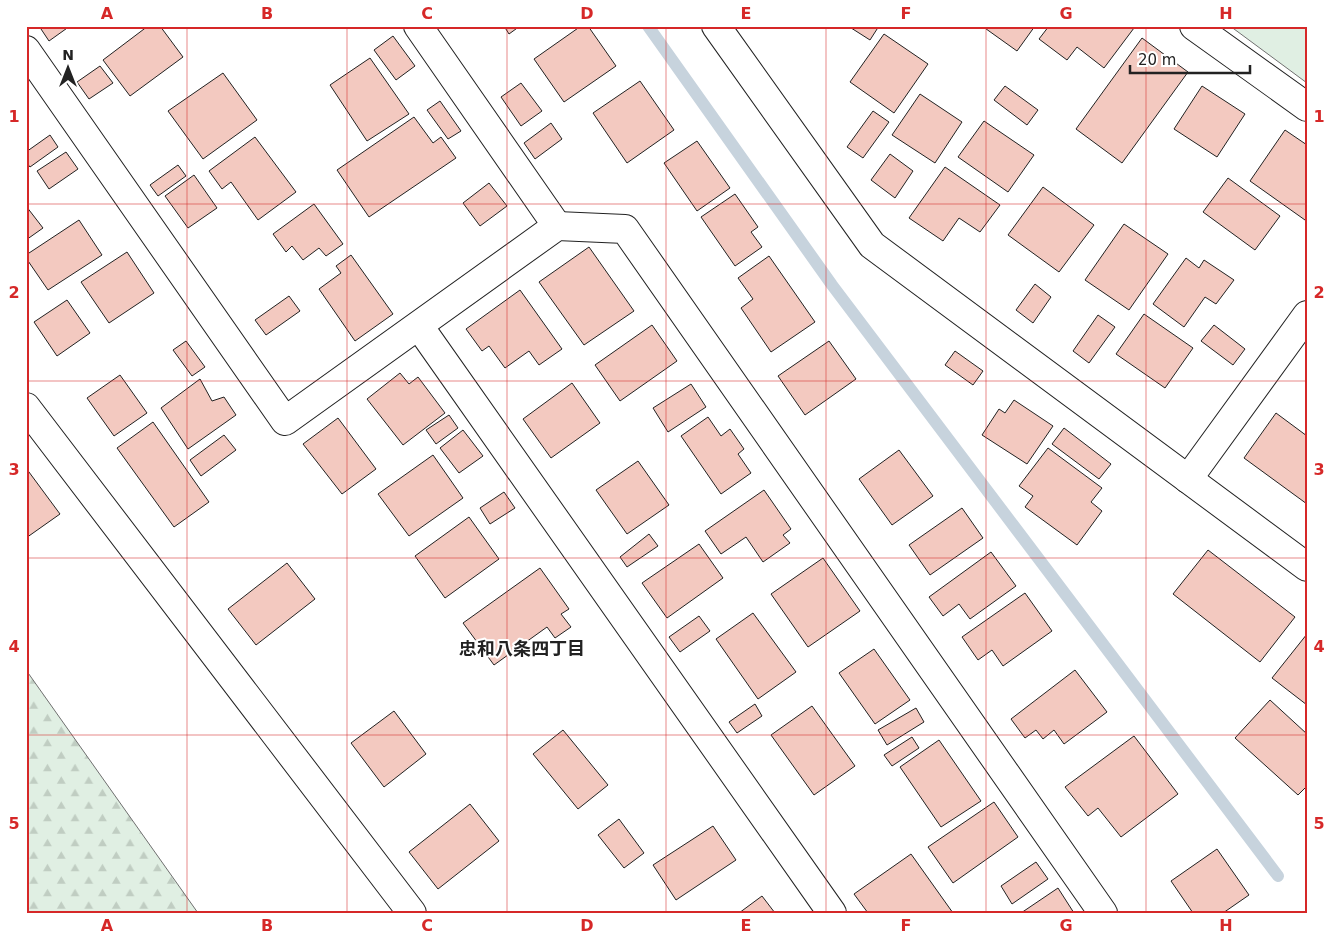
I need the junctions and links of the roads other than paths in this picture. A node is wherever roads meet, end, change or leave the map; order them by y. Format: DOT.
graph roads {
  1 [pos="418,26"];
  2 [pos="716,26"];
  3 [pos="1194,26"];
  4 [pos="26,50"];
  5 [pos="1307,108"];
  6 [pos="557,226"];
  7 [pos="1307,315"];
  8 [pos="419,326"];
  9 [pos="26,407"];
  10 [pos="1188,479"];
  11 [pos="1307,567"];
  12 [pos="412,913"];
  13 [pos="832,913"];
  14 [pos="1103,913"];
  1 -- 6 [label="street"];
  2 -- 10 [label="street"];
  3 -- 5 [label="street"];
  4 -- 8 [label="street"];
  6 -- 8 [label="street"];
  6 -- 14 [label="street"];
  7 -- 10 [label="street"];
  8 -- 13 [label="street"];
  9 -- 12 [label="street"];
  10 -- 11 [label="street"];
}
